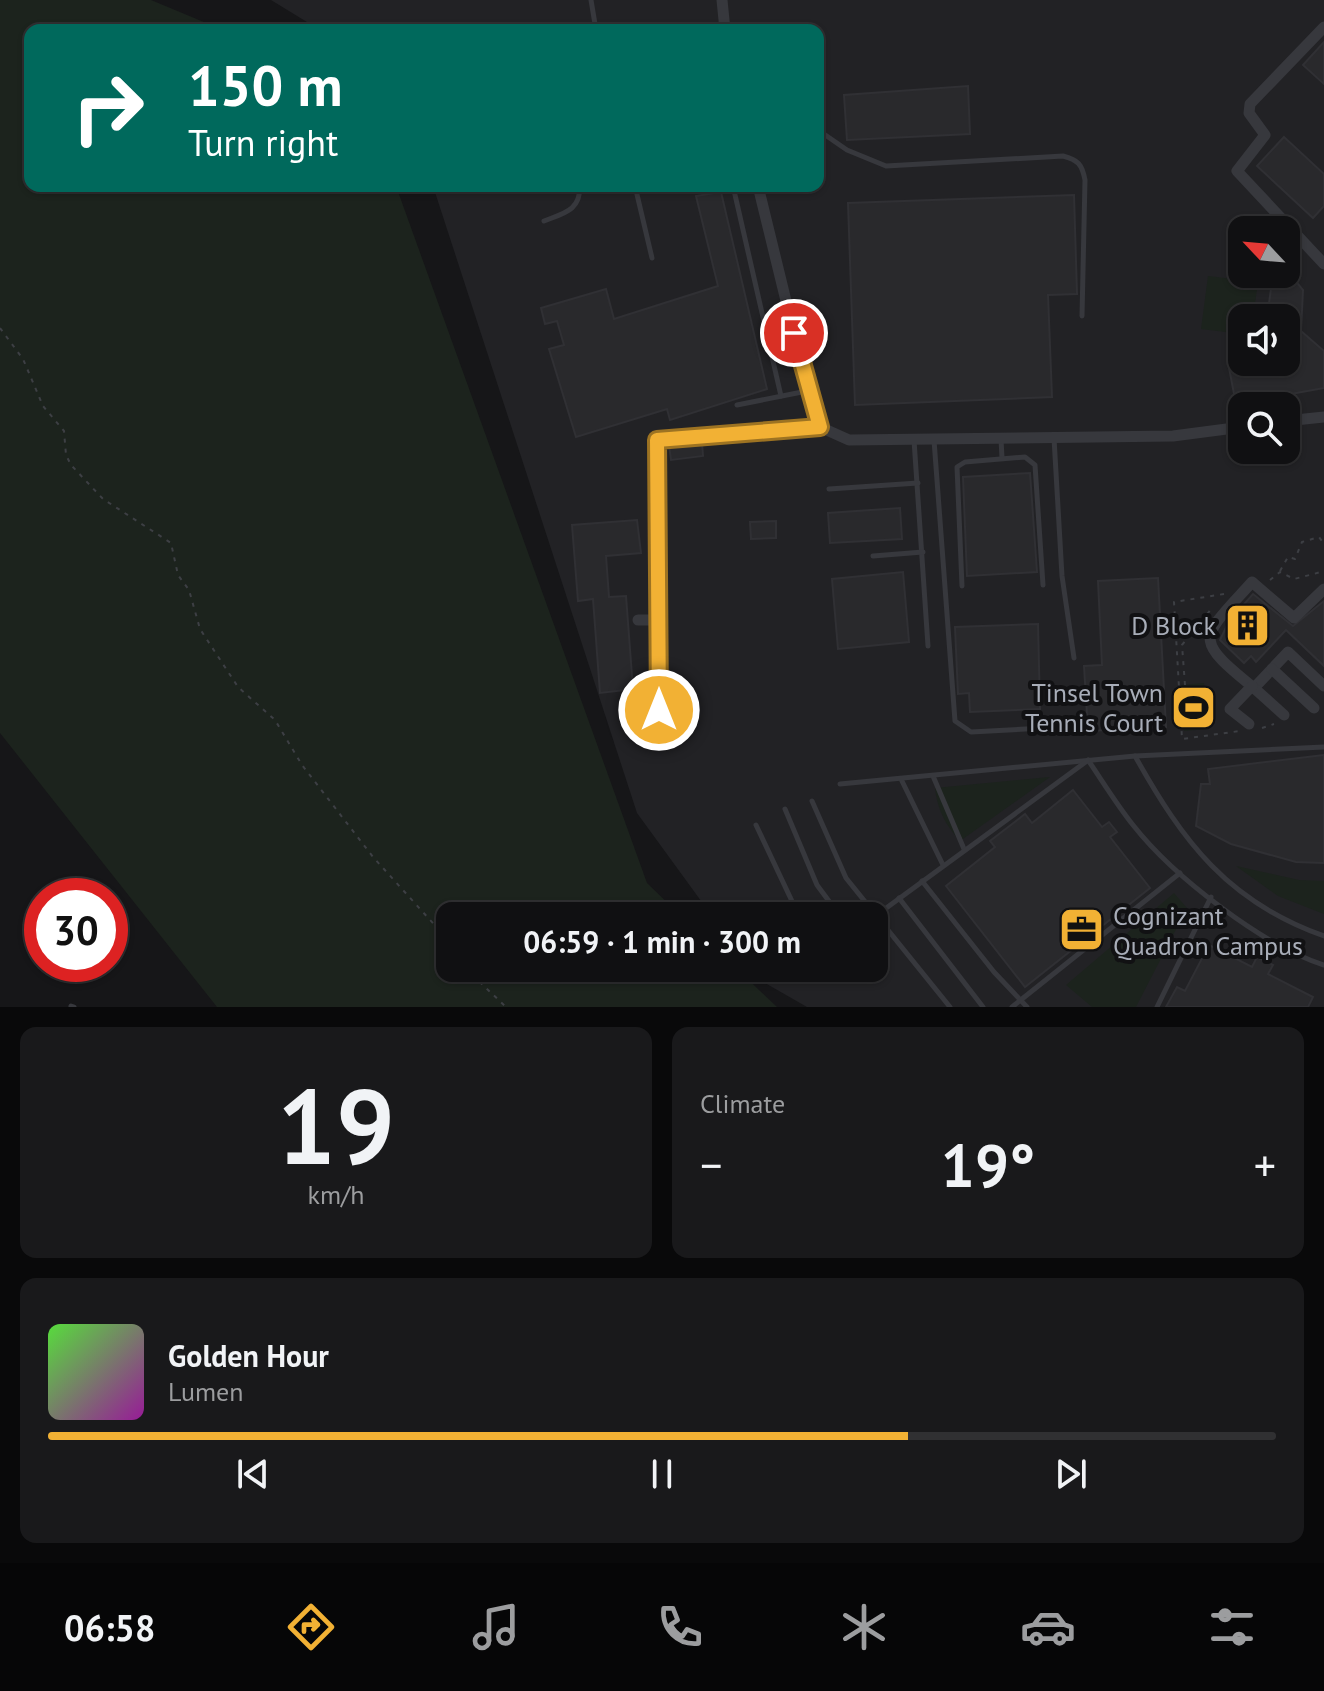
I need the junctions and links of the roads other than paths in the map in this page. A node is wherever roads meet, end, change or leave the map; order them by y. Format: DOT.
graph roads {
  1 [pos="591,0"];
  2 [pos="722,0"];
  3 [pos="595,24"];
  4 [pos="724,24"];
  5 [pos="1324,27"];
  6 [pos="824,134"];
  7 [pos="580,192"];
  8 [pos="636,192"];
  9 [pos="734,192"];
  10 [pos="759,192"];
  11 [pos="544,221"];
  12 [pos="652,258"];
  13 [pos="1324,264"];
  14 [pos="1082,316"];
  15 [pos="808,391"];
  16 [pos="781,396"];
  17 [pos="737,405"];
  18 [pos="1324,417"];
  19 [pos="1300,420"];
  20 [pos="820,427"];
  21 [pos="1228,429"];
  22 [pos="1054,437"];
  23 [pos="1000,438"];
  24 [pos="914,439"];
  25 [pos="934,439"];
  26 [pos="657,440"];
  27 [pos="1002,458"];
  28 [pos="918,483"];
  29 [pos="829,489"];
  30 [pos="923,552"];
  31 [pos="873,556"];
  32 [pos="1043,585"];
  33 [pos="962,586"];
  34 [pos="1324,589"];
  35 [pos="638,620"];
  36 [pos="659,620"];
  37 [pos="928,646"];
  38 [pos="1074,658"];
  39 [pos="1272,669"];
  40 [pos="1324,686"];
  41 [pos="1253,687"];
  42 [pos="1314,708"];
  43 [pos="659,710"];
  44 [pos="1284,715"];
  45 [pos="1045,728"];
  46 [pos="1249,728"];
  47 [pos="1324,747"];
  48 [pos="1135,756"];
  49 [pos="1088,760"];
  50 [pos="933,776"];
  51 [pos="901,779"];
  52 [pos="840,784"];
  53 [pos="812,801"];
  54 [pos="785,809"];
  55 [pos="756,825"];
  56 [pos="964,849"];
  57 [pos="943,865"];
  58 [pos="1180,873"];
  59 [pos="922,881"];
  60 [pos="1211,897"];
  61 [pos="899,898"];
  62 [pos="792,902"];
  63 [pos="830,902"];
  64 [pos="864,902"];
  65 [pos="888,906"];
  66 [pos="888,932"];
  67 [pos="1324,936"];
  68 [pos="1324,965"];
  69 [pos="1020,1000"];
  70 [pos="950,1007"];
  71 [pos="983,1007"];
  72 [pos="1012,1007"];
  73 [pos="1027,1007"];
  74 [pos="1157,1007"];
  1 -- 3 [label="lane"];
  2 -- 4 [label="street"];
  5 -- 13 [label="street"];
  6 -- 14 [label="lane"];
  7 -- 11 [label="lane"];
  8 -- 12 [label="lane"];
  9 -- 16 [label="lane"];
  10 -- 15 [label="street"];
  15 -- 16 [label="lane"];
  15 -- 20 [label="street"];
  16 -- 17 [label="lane"];
  18 -- 19 [label="street"];
  20 -- 24 [label="street"];
  20 -- 26 [label="lane"];
  21 -- 22 [label="street"];
  22 -- 23 [label="street"];
  22 -- 38 [label="lane"];
  23 -- 25 [label="street"];
  23 -- 27 [label="lane"];
  24 -- 25 [label="street"];
  24 -- 28 [label="lane"];
  25 -- 45 [label="lane"];
  26 -- 36 [label="street"];
  27 -- 32 [label="lane"];
  27 -- 33 [label="lane"];
  28 -- 29 [label="lane"];
  28 -- 30 [label="lane"];
  30 -- 31 [label="lane"];
  30 -- 37 [label="lane"];
  34 -- 41 [label="street"];
  35 -- 36 [label="street"];
  36 -- 43 [label="street"];
  39 -- 40 [label="street"];
  39 -- 41 [label="street"];
  39 -- 42 [label="street"];
  41 -- 44 [label="street"];
  41 -- 46 [label="street"];
  47 -- 48 [label="lane"];
  48 -- 49 [label="lane"];
  48 -- 67 [label="lane"];
  49 -- 50 [label="lane"];
  49 -- 56 [label="lane"];
  49 -- 58 [label="lane"];
  50 -- 51 [label="lane"];
  50 -- 56 [label="lane"];
  51 -- 52 [label="lane"];
  51 -- 57 [label="lane"];
  53 -- 64 [label="lane"];
  54 -- 63 [label="lane"];
  55 -- 62 [label="lane"];
  56 -- 57 [label="lane"];
  57 -- 59 [label="lane"];
  58 -- 60 [label="lane"];
  58 -- 69 [label="lane"];
  59 -- 61 [label="lane"];
  59 -- 69 [label="lane"];
  60 -- 68 [label="lane"];
  60 -- 74 [label="lane"];
  61 -- 65 [label="lane"];
  61 -- 71 [label="lane"];
  66 -- 70 [label="lane"];
  69 -- 72 [label="lane"];
  69 -- 73 [label="lane"];
}
